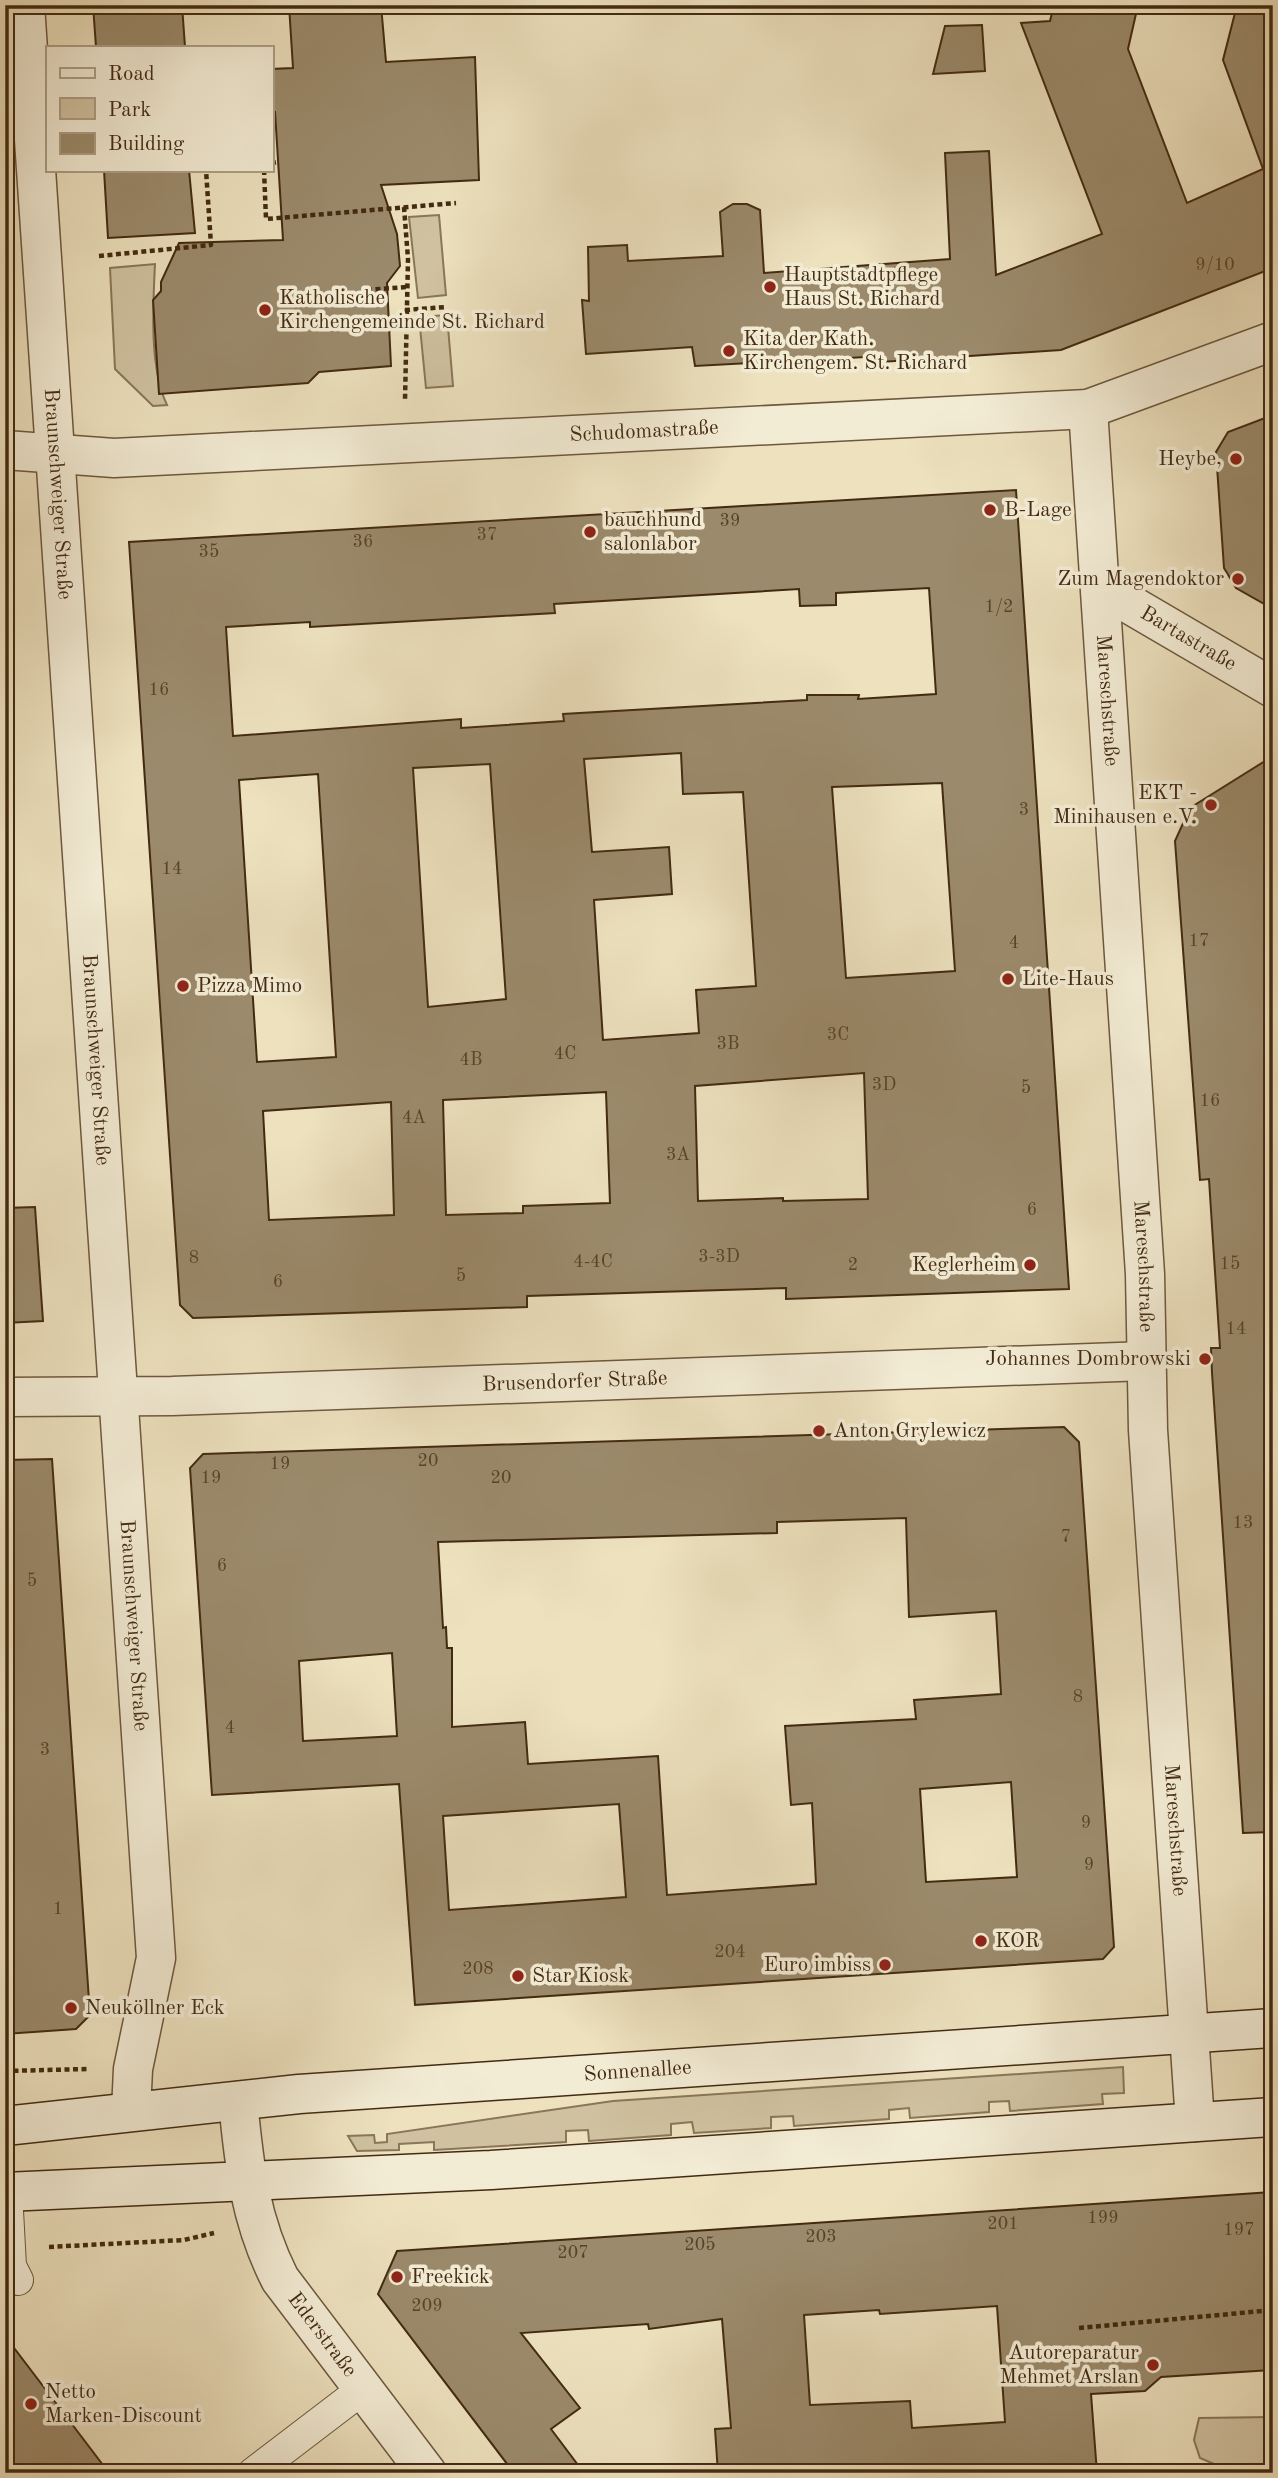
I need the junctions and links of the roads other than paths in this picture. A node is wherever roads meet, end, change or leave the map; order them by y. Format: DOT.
graph roads {
  1 [pos="25,5"];
  2 [pos="1273,341"];
  3 [pos="1088,409"];
  4 [pos="5,450"];
  5 [pos="53,454"];
  6 [pos="1102,588"];
  7 [pos="1273,688"];
  8 [pos="1146,1361"];
  9 [pos="118,1395"];
  10 [pos="5,1397"];
  11 [pos="1273,2028"];
  12 [pos="1189,2034"];
  13 [pos="238,2101"];
  14 [pos="131,2111"];
  15 [pos="1273,2117"];
  16 [pos="1195,2122"];
  17 [pos="5,2126"];
  18 [pos="246,2182"];
  19 [pos="6,2192"];
  20 [pos="18,2280"];
  21 [pos="363,2389"];
  22 [pos="253,2473"];
  23 [pos="427,2473"];
  1 -- 5 [label="street, Braunschweiger Straße"];
  2 -- 3 [label="street, Schudomastraße"];
  3 -- 5 [label="street, Schudomastraße"];
  3 -- 6 [label="street, Mareschstraße"];
  4 -- 5 [label="street, Schudomastraße"];
  5 -- 9 [label="street, Braunschweiger Straße"];
  6 -- 7 [label="street, Bartastraße"];
  6 -- 8 [label="street, Mareschstraße"];
  8 -- 9 [label="street, Brusendorfer Straße"];
  8 -- 12 [label="street, Mareschstraße"];
  9 -- 10 [label="street, Brusendorfer Straße"];
  9 -- 14 [label="street, Braunschweiger Straße"];
  11 -- 12 [label="street, Sonnenallee"];
  12 -- 13 [label="street, Sonnenallee"];
  12 -- 16 [label="street, Mareschstraße"];
  13 -- 14 [label="street, Sonnenallee"];
  13 -- 18 [label="street, Ederstraße"];
  14 -- 17 [label="street, Sonnenallee"];
  15 -- 16 [label="street"];
  16 -- 18 [label="street"];
  18 -- 19 [label="street"];
  18 -- 21 [label="street, Ederstraße"];
  19 -- 20 [label="lane"];
  21 -- 22 [label="lane"];
  21 -- 23 [label="street, Ederstraße"];
}
